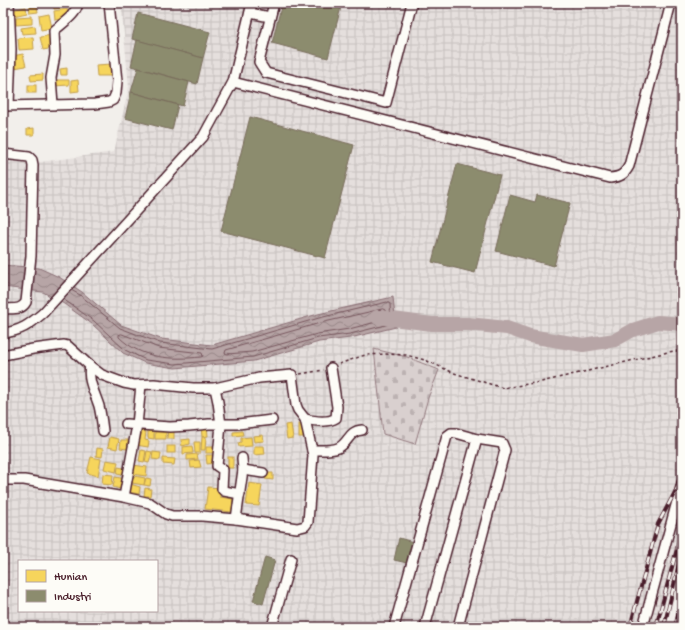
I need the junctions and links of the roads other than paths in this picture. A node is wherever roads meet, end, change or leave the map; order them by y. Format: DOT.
graph roads {
  1 [pos="9,3"];
  2 [pos="78,3"];
  3 [pos="109,3"];
  4 [pos="252,3"];
  5 [pos="274,3"];
  6 [pos="412,3"];
  7 [pos="671,3"];
  8 [pos="250,13"];
  9 [pos="270,17"];
  10 [pos="233,82"];
  11 [pos="53,104"];
  12 [pos="6,106"];
  13 [pos="3,154"];
  14 [pos="3,309"];
  15 [pos="3,333"];
  16 [pos="3,355"];
  17 [pos="90,366"];
  18 [pos="331,368"];
  19 [pos="141,385"];
  20 [pos="215,388"];
  21 [pos="305,419"];
  22 [pos="272,420"];
  23 [pos="126,424"];
  24 [pos="137,425"];
  25 [pos="221,425"];
  26 [pos="362,430"];
  27 [pos="103,431"];
  28 [pos="477,439"];
  29 [pos="312,450"];
  30 [pos="242,458"];
  31 [pos="243,470"];
  32 [pos="263,473"];
  33 [pos="3,480"];
  34 [pos="682,483"];
  35 [pos="240,494"];
  36 [pos="124,497"];
  37 [pos="236,519"];
  38 [pos="291,559"];
  39 [pos="272,627"];
  40 [pos="394,627"];
  41 [pos="425,627"];
  42 [pos="458,627"];
  43 [pos="643,627"];
  1 -- 12 [label="street"];
  2 -- 11 [label="street"];
  3 -- 11 [label="street"];
  4 -- 8 [label="street"];
  5 -- 9 [label="street"];
  6 -- 9 [label="street"];
  7 -- 10 [label="street"];
  8 -- 9 [label="street"];
  8 -- 10 [label="street"];
  10 -- 15 [label="street"];
  11 -- 12 [label="street"];
  13 -- 14 [label="street"];
  16 -- 17 [label="street"];
  17 -- 19 [label="street"];
  17 -- 27 [label="street"];
  18 -- 21 [label="street"];
  19 -- 20 [label="street"];
  19 -- 24 [label="street"];
  20 -- 21 [label="street"];
  20 -- 25 [label="street"];
  21 -- 29 [label="street"];
  22 -- 25 [label="street"];
  23 -- 24 [label="street"];
  24 -- 25 [label="street"];
  24 -- 36 [label="street"];
  25 -- 35 [label="street"];
  26 -- 29 [label="street"];
  28 -- 40 [label="street"];
  28 -- 41 [label="street"];
  28 -- 42 [label="street"];
  29 -- 37 [label="street"];
  30 -- 31 [label="street"];
  31 -- 32 [label="street"];
  31 -- 35 [label="street"];
  33 -- 36 [label="street"];
  34 -- 43 [label="street"];
  35 -- 37 [label="street"];
  36 -- 37 [label="street"];
  38 -- 39 [label="street"];
}
